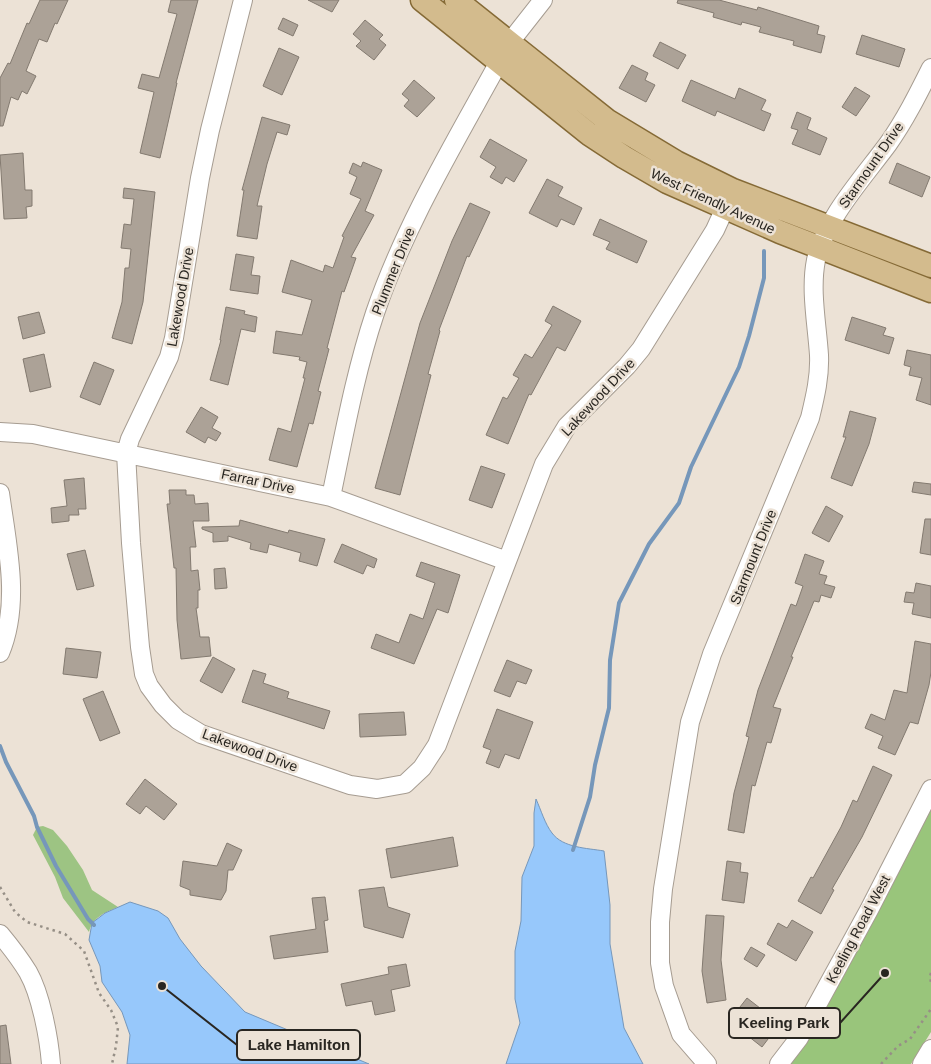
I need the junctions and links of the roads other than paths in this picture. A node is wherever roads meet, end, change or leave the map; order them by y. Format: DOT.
graph roads {
  1 [pos="243,0"];
  2 [pos="422,0"];
  3 [pos="456,0"];
  4 [pos="542,0"];
  5 [pos="510,42"];
  6 [pos="499,62"];
  7 [pos="931,68"];
  8 [pos="725,208"];
  9 [pos="828,226"];
  10 [pos="820,248"];
  11 [pos="931,266"];
  12 [pos="931,291"];
  13 [pos="0,432"];
  14 [pos="126,453"];
  15 [pos="0,494"];
  16 [pos="331,497"];
  17 [pos="507,561"];
  18 [pos="0,653"];
  19 [pos="931,790"];
  20 [pos="0,934"];
  21 [pos="931,1049"];
  22 [pos="51,1064"];
  23 [pos="707,1064"];
  24 [pos="778,1064"];
  25 [pos="922,1064"];
  1 -- 14 [label="street, Lakewood Drive"];
  2 -- 6 [label="main road, West Friendly Avenue"];
  3 -- 5 [label="main road, West Friendly Avenue"];
  4 -- 5 [label="street"];
  5 -- 9 [label="main road, West Friendly Avenue"];
  6 -- 8 [label="main road, West Friendly Avenue"];
  6 -- 16 [label="street, Plummer Drive"];
  7 -- 9 [label="street, Starmount Drive"];
  8 -- 10 [label="main road, West Friendly Avenue"];
  8 -- 17 [label="street, Lakewood Drive"];
  9 -- 10 [label="street, Starmount Drive"];
  9 -- 11 [label="main road, West Friendly Avenue"];
  10 -- 12 [label="main road, West Friendly Avenue"];
  10 -- 23 [label="street, Starmount Drive"];
  13 -- 14 [label="street, Farrar Drive"];
  14 -- 16 [label="street, Farrar Drive"];
  14 -- 17 [label="street, Lakewood Drive"];
  15 -- 18 [label="street"];
  16 -- 17 [label="street, Farrar Drive"];
  19 -- 24 [label="street, Keeling Road West"];
  20 -- 22 [label="street"];
  21 -- 25 [label="street"];
}
